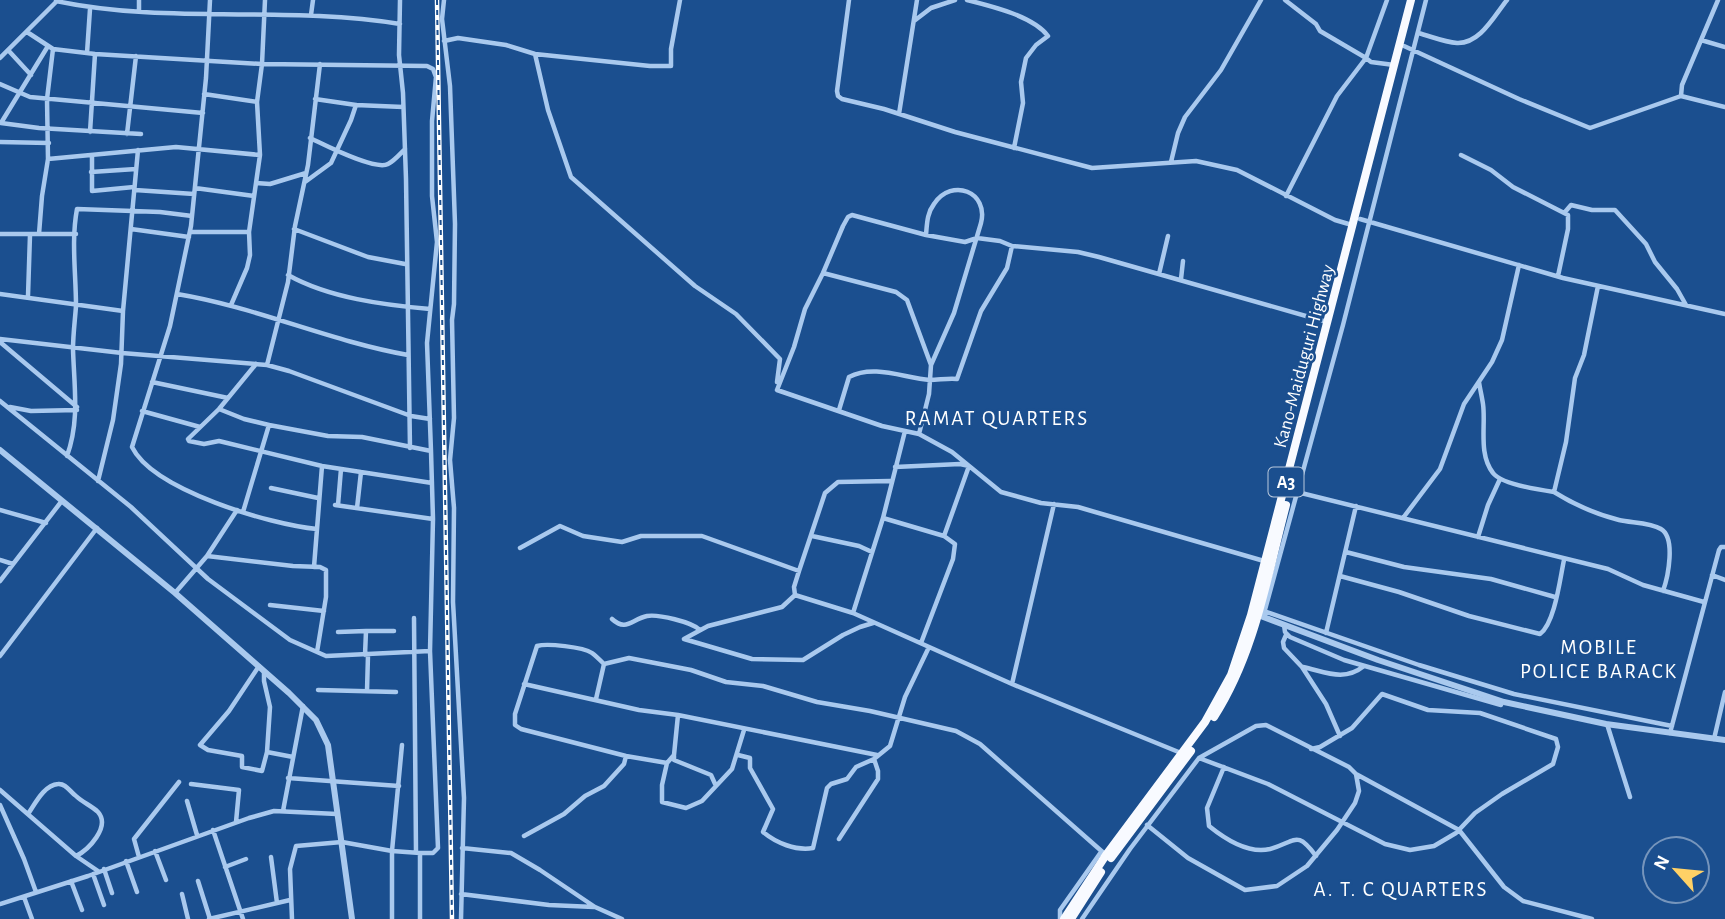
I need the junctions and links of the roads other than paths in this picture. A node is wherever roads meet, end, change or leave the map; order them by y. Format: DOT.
graph roads {
  1 [pos="139,0"];
  2 [pos="210,0"];
  3 [pos="265,0"];
  4 [pos="313,0"];
  5 [pos="400,0"];
  6 [pos="444,0"];
  7 [pos="680,0"];
  8 [pos="849,0"];
  9 [pos="917,0"];
  10 [pos="956,0"];
  11 [pos="967,0"];
  12 [pos="1261,0"];
  13 [pos="1285,0"];
  14 [pos="1387,0"];
  15 [pos="1413,0"];
  16 [pos="1426,0"];
  17 [pos="1507,0"];
  18 [pos="1718,0"];
  19 [pos="57,1"];
  20 [pos="90,8"];
  21 [pos="139,11"];
  22 [pos="210,15"];
  23 [pos="312,15"];
  24 [pos="265,16"];
  25 [pos="914,22"];
  26 [pos="400,24"];
  27 [pos="27,32"];
  28 [pos="1418,33"];
  29 [pos="1701,40"];
  30 [pos="444,41"];
  31 [pos="1404,46"];
  32 [pos="51,47"];
  33 [pos="1725,47"];
  34 [pos="1414,49"];
  35 [pos="8,50"];
  36 [pos="87,53"];
  37 [pos="94,54"];
  38 [pos="535,54"];
  39 [pos="136,56"];
  40 [pos="0,58"];
  41 [pos="1366,58"];
  42 [pos="207,60"];
  43 [pos="262,64"];
  44 [pos="320,64"];
  45 [pos="401,65"];
  46 [pos="1394,65"];
  47 [pos="31,75"];
  48 [pos="0,84"];
  49 [pos="19,94"];
  50 [pos="204,94"];
  51 [pos="1681,96"];
  52 [pos="47,99"];
  53 [pos="315,99"];
  54 [pos="257,102"];
  55 [pos="92,104"];
  56 [pos="130,105"];
  57 [pos="356,105"];
  58 [pos="403,107"];
  59 [pos="1725,107"];
  60 [pos="203,113"];
  61 [pos="899,114"];
  62 [pos="0,123"];
  63 [pos="49,128"];
  64 [pos="90,132"];
  65 [pos="127,134"];
  66 [pos="141,134"];
  67 [pos="310,138"];
  68 [pos="0,142"];
  69 [pos="49,143"];
  70 [pos="1014,148"];
  71 [pos="200,149"];
  72 [pos="336,149"];
  73 [pos="405,149"];
  74 [pos="138,150"];
  75 [pos="92,155"];
  76 [pos="260,155"];
  77 [pos="1461,155"];
  78 [pos="48,159"];
  79 [pos="1171,162"];
  80 [pos="136,169"];
  81 [pos="91,172"];
  82 [pos="306,172"];
  83 [pos="256,183"];
  84 [pos="305,183"];
  85 [pos="135,189"];
  86 [pos="194,191"];
  87 [pos="1286,195"];
  88 [pos="254,196"];
  89 [pos="133,211"];
  90 [pos="1565,212"];
  91 [pos="192,216"];
  92 [pos="1371,221"];
  93 [pos="1356,222"];
  94 [pos="131,229"];
  95 [pos="294,229"];
  96 [pos="249,232"];
  97 [pos="0,234"];
  98 [pos="30,234"];
  99 [pos="39,234"];
  100 [pos="75,234"];
  101 [pos="189,234"];
  102 [pos="926,236"];
  103 [pos="1168,236"];
  104 [pos="977,238"];
  105 [pos="1012,246"];
  106 [pos="1183,261"];
  107 [pos="405,264"];
  108 [pos="1519,265"];
  109 [pos="823,273"];
  110 [pos="1159,274"];
  111 [pos="289,275"];
  112 [pos="1558,276"];
  113 [pos="1181,279"];
  114 [pos="1598,286"];
  115 [pos="0,294"];
  116 [pos="177,294"];
  117 [pos="28,296"];
  118 [pos="76,303"];
  119 [pos="231,305"];
  120 [pos="1686,305"];
  121 [pos="406,307"];
  122 [pos="429,309"];
  123 [pos="123,311"];
  124 [pos="1725,314"];
  125 [pos="278,320"];
  126 [pos="1328,322"];
  127 [pos="0,340"];
  128 [pos="73,348"];
  129 [pos="122,353"];
  130 [pos="160,355"];
  131 [pos="408,355"];
  132 [pos="257,364"];
  133 [pos="267,365"];
  134 [pos="931,365"];
  135 [pos="931,380"];
  136 [pos="152,382"];
  137 [pos="1479,382"];
  138 [pos="776,390"];
  139 [pos="228,398"];
  140 [pos="0,401"];
  141 [pos="6,405"];
  142 [pos="77,409"];
  143 [pos="219,409"];
  144 [pos="839,410"];
  145 [pos="142,411"];
  146 [pos="411,416"];
  147 [pos="430,419"];
  148 [pos="269,425"];
  149 [pos="200,427"];
  150 [pos="905,431"];
  151 [pos="919,434"];
  152 [pos="410,447"];
  153 [pos="0,450"];
  154 [pos="431,451"];
  155 [pos="261,452"];
  156 [pos="67,456"];
  157 [pos="322,466"];
  158 [pos="969,466"];
  159 [pos="894,467"];
  160 [pos="341,469"];
  161 [pos="361,472"];
  162 [pos="1500,480"];
  163 [pos="98,481"];
  164 [pos="890,481"];
  165 [pos="432,483"];
  166 [pos="271,488"];
  167 [pos="1293,490"];
  168 [pos="1554,492"];
  169 [pos="318,498"];
  170 [pos="61,502"];
  171 [pos="1054,504"];
  172 [pos="1356,506"];
  173 [pos="357,508"];
  174 [pos="0,510"];
  175 [pos="240,511"];
  176 [pos="883,518"];
  177 [pos="1403,518"];
  178 [pos="433,519"];
  179 [pos="47,523"];
  180 [pos="97,528"];
  181 [pos="317,529"];
  182 [pos="812,536"];
  183 [pos="944,536"];
  184 [pos="1478,537"];
  185 [pos="1725,547"];
  186 [pos="520,548"];
  187 [pos="872,552"];
  188 [pos="1346,552"];
  189 [pos="207,556"];
  190 [pos="0,560"];
  191 [pos="1564,560"];
  192 [pos="1265,562"];
  193 [pos="13,564"];
  194 [pos="314,567"];
  195 [pos="196,568"];
  196 [pos="799,570"];
  197 [pos="1712,575"];
  198 [pos="1340,576"];
  199 [pos="1725,580"];
  200 [pos="0,581"];
  201 [pos="1663,591"];
  202 [pos="175,593"];
  203 [pos="795,594"];
  204 [pos="1555,597"];
  205 [pos="1704,602"];
  206 [pos="270,605"];
  207 [pos="324,611"];
  208 [pos="853,613"];
  209 [pos="1262,614"];
  210 [pos="414,618"];
  211 [pos="612,619"];
  212 [pos="873,623"];
  213 [pos="1284,624"];
  214 [pos="700,630"];
  215 [pos="366,631"];
  216 [pos="394,631"];
  217 [pos="338,632"];
  218 [pos="1326,633"];
  219 [pos="1286,635"];
  220 [pos="921,643"];
  221 [pos="929,647"];
  222 [pos="430,651"];
  223 [pos="317,652"];
  224 [pos="413,652"];
  225 [pos="366,655"];
  226 [pos="0,656"];
  227 [pos="604,664"];
  228 [pos="1364,665"];
  229 [pos="1302,667"];
  230 [pos="261,668"];
  231 [pos="524,684"];
  232 [pos="1012,684"];
  233 [pos="318,690"];
  234 [pos="367,691"];
  235 [pos="396,692"];
  236 [pos="1725,692"];
  237 [pos="596,699"];
  238 [pos="1501,705"];
  239 [pos="303,706"];
  240 [pos="1723,707"];
  241 [pos="678,715"];
  242 [pos="897,717"];
  243 [pos="1606,724"];
  244 [pos="1671,729"];
  245 [pos="744,730"];
  246 [pos="1340,736"];
  247 [pos="1714,738"];
  248 [pos="1725,740"];
  249 [pos="402,745"];
  250 [pos="1311,750"];
  251 [pos="267,752"];
  252 [pos="1182,753"];
  253 [pos="674,755"];
  254 [pos="738,755"];
  255 [pos="626,756"];
  256 [pos="293,757"];
  257 [pos="876,757"];
  258 [pos="1199,758"];
  259 [pos="667,763"];
  260 [pos="1224,767"];
  261 [pos="1356,774"];
  262 [pos="288,778"];
  263 [pos="179,782"];
  264 [pos="332,782"];
  265 [pos="191,784"];
  266 [pos="399,786"];
  267 [pos="716,786"];
  268 [pos="0,790"];
  269 [pos="1630,797"];
  270 [pos="187,801"];
  271 [pos="0,805"];
  272 [pos="283,811"];
  273 [pos="28,814"];
  274 [pos="338,814"];
  275 [pos="1343,821"];
  276 [pos="236,822"];
  277 [pos="1147,825"];
  278 [pos="213,830"];
  279 [pos="1459,830"];
  280 [pos="197,835"];
  281 [pos="524,836"];
  282 [pos="839,839"];
  283 [pos="342,842"];
  284 [pos="462,848"];
  285 [pos="155,851"];
  286 [pos="393,851"];
  287 [pos="418,852"];
  288 [pos="1103,854"];
  289 [pos="76,856"];
  290 [pos="139,856"];
  291 [pos="1317,856"];
  292 [pos="271,857"];
  293 [pos="246,859"];
  294 [pos="126,861"];
  295 [pos="225,867"];
  296 [pos="99,872"];
  297 [pos="166,880"];
  298 [pos="71,881"];
  299 [pos="198,881"];
  300 [pos="36,892"];
  301 [pos="136,892"];
  302 [pos="111,893"];
  303 [pos="182,894"];
  304 [pos="461,894"];
  305 [pos="23,897"];
  306 [pos="290,900"];
  307 [pos="277,903"];
  308 [pos="0,904"];
  309 [pos="104,905"];
  310 [pos="595,907"];
  311 [pos="82,910"];
  312 [pos="241,911"];
  313 [pos="32,919"];
  314 [pos="188,919"];
  315 [pos="211,919"];
  316 [pos="243,919"];
  317 [pos="292,919"];
  318 [pos="352,919"];
  319 [pos="392,919"];
  320 [pos="420,919"];
  321 [pos="461,919"];
  322 [pos="622,919"];
  323 [pos="1062,919"];
  324 [pos="1071,919"];
  325 [pos="1082,919"];
  326 [pos="1592,919"];
  1 -- 21 [label="street"];
  2 -- 22 [label="street"];
  3 -- 24 [label="street"];
  4 -- 23 [label="street"];
  5 -- 26 [label="street"];
  6 -- 30 [label="street"];
  7 -- 38 [label="street"];
  8 -- 61 [label="street"];
  9 -- 25 [label="street"];
  10 -- 25 [label="street"];
  11 -- 70 [label="street"];
  12 -- 79 [label="street"];
  13 -- 41 [label="street"];
  14 -- 41 [label="street"];
  15 -- 31 [label="highway, Kano-Maiduguri Highway / A3"];
  15 -- 46 [label="highway, Kano-Maiduguri Highway / A3"];
  16 -- 28 [label="street"];
  17 -- 28 [label="street"];
  18 -- 29 [label="street"];
  19 -- 20 [label="street"];
  19 -- 27 [label="street"];
  20 -- 21 [label="street"];
  20 -- 36 [label="street"];
  21 -- 22 [label="street"];
  22 -- 24 [label="street"];
  22 -- 42 [label="street"];
  23 -- 24 [label="street"];
  23 -- 26 [label="street"];
  24 -- 43 [label="street"];
  25 -- 61 [label="street"];
  26 -- 45 [label="street"];
  27 -- 32 [label="street"];
  27 -- 35 [label="street"];
  28 -- 34 [label="street"];
  29 -- 33 [label="street"];
  29 -- 51 [label="street"];
  30 -- 38 [label="street"];
  30 -- 284 [label="street"];
  31 -- 34 [label="street"];
  31 -- 93 [label="highway, Kano-Maiduguri Highway / A3"];
  32 -- 36 [label="street"];
  32 -- 47 [label="street"];
  32 -- 52 [label="street"];
  34 -- 51 [label="street"];
  34 -- 92 [label="street"];
  35 -- 40 [label="street"];
  35 -- 47 [label="street"];
  36 -- 37 [label="street"];
  37 -- 39 [label="street"];
  37 -- 55 [label="street"];
  38 -- 138 [label="street"];
  39 -- 42 [label="street"];
  39 -- 56 [label="street"];
  41 -- 46 [label="street"];
  41 -- 87 [label="street"];
  42 -- 43 [label="street"];
  42 -- 50 [label="street"];
  43 -- 44 [label="street"];
  43 -- 54 [label="street"];
  44 -- 45 [label="street"];
  44 -- 53 [label="street"];
  45 -- 58 [label="street"];
  45 -- 122 [label="street"];
  46 -- 93 [label="highway, Kano-Maiduguri Highway / A3"];
  47 -- 49 [label="street"];
  48 -- 49 [label="street"];
  49 -- 52 [label="street"];
  49 -- 62 [label="street"];
  50 -- 54 [label="street"];
  50 -- 60 [label="street"];
  51 -- 59 [label="street"];
  52 -- 55 [label="street"];
  52 -- 63 [label="street"];
  53 -- 57 [label="street"];
  53 -- 67 [label="street"];
  54 -- 76 [label="street"];
  55 -- 56 [label="street"];
  55 -- 64 [label="street"];
  56 -- 60 [label="street"];
  56 -- 65 [label="street"];
  57 -- 58 [label="street"];
  57 -- 72 [label="street"];
  58 -- 73 [label="street"];
  60 -- 71 [label="street"];
  61 -- 70 [label="street"];
  62 -- 63 [label="street"];
  63 -- 64 [label="street"];
  63 -- 69 [label="street"];
  64 -- 65 [label="street"];
  65 -- 66 [label="street"];
  67 -- 72 [label="street"];
  67 -- 82 [label="street"];
  68 -- 69 [label="street"];
  69 -- 78 [label="street"];
  70 -- 79 [label="street"];
  71 -- 74 [label="street"];
  71 -- 76 [label="street"];
  71 -- 86 [label="street"];
  72 -- 73 [label="street"];
  72 -- 84 [label="street"];
  73 -- 107 [label="street"];
  74 -- 75 [label="street"];
  74 -- 80 [label="street"];
  75 -- 78 [label="street"];
  75 -- 81 [label="street"];
  76 -- 83 [label="street"];
  77 -- 90 [label="street"];
  78 -- 99 [label="street"];
  79 -- 87 [label="street"];
  80 -- 81 [label="street"];
  80 -- 85 [label="street"];
  81 -- 85 [label="street"];
  82 -- 83 [label="street"];
  82 -- 84 [label="street"];
  83 -- 88 [label="street"];
  84 -- 95 [label="street"];
  85 -- 86 [label="street"];
  85 -- 89 [label="street"];
  86 -- 88 [label="street"];
  86 -- 91 [label="street"];
  87 -- 93 [label="street"];
  88 -- 96 [label="street"];
  89 -- 91 [label="street"];
  89 -- 94 [label="street"];
  89 -- 100 [label="street"];
  90 -- 112 [label="street"];
  90 -- 120 [label="street"];
  91 -- 101 [label="street"];
  92 -- 93 [label="street"];
  92 -- 108 [label="street"];
  92 -- 167 [label="street"];
  93 -- 126 [label="highway, Kano-Maiduguri Highway / A3"];
  93 -- 167 [label="highway, Kano-Maiduguri Highway / A3"];
  94 -- 101 [label="street"];
  94 -- 123 [label="street"];
  95 -- 107 [label="street"];
  95 -- 111 [label="street"];
  96 -- 101 [label="street"];
  96 -- 119 [label="street"];
  97 -- 98 [label="street"];
  98 -- 99 [label="street"];
  98 -- 117 [label="street"];
  99 -- 100 [label="street"];
  100 -- 118 [label="street"];
  101 -- 116 [label="street"];
  102 -- 104 [label="street"];
  102 -- 104 [label="street"];
  102 -- 109 [label="street"];
  103 -- 110 [label="street"];
  104 -- 105 [label="street"];
  104 -- 134 [label="street"];
  105 -- 110 [label="street"];
  105 -- 135 [label="street"];
  106 -- 113 [label="street"];
  107 -- 121 [label="street"];
  108 -- 112 [label="street"];
  108 -- 137 [label="street"];
  109 -- 134 [label="street"];
  109 -- 138 [label="street"];
  110 -- 113 [label="street"];
  111 -- 121 [label="street"];
  111 -- 125 [label="street"];
  112 -- 114 [label="street"];
  113 -- 126 [label="street"];
  114 -- 120 [label="street"];
  114 -- 168 [label="street"];
  115 -- 117 [label="street"];
  116 -- 119 [label="street"];
  116 -- 130 [label="street"];
  117 -- 118 [label="street"];
  118 -- 123 [label="street"];
  118 -- 128 [label="street"];
  119 -- 125 [label="street"];
  120 -- 124 [label="street"];
  121 -- 122 [label="street"];
  121 -- 131 [label="street"];
  122 -- 147 [label="street"];
  123 -- 129 [label="street"];
  125 -- 131 [label="street"];
  125 -- 133 [label="street"];
  126 -- 192 [label="highway, Kano-Maiduguri Highway / A3"];
  127 -- 128 [label="street"];
  127 -- 142 [label="street"];
  128 -- 129 [label="street"];
  128 -- 142 [label="street"];
  129 -- 130 [label="street"];
  129 -- 163 [label="street"];
  130 -- 132 [label="street"];
  130 -- 136 [label="street"];
  131 -- 146 [label="street"];
  132 -- 133 [label="street"];
  132 -- 139 [label="street"];
  133 -- 146 [label="street"];
  134 -- 135 [label="street"];
  135 -- 144 [label="street"];
  135 -- 151 [label="street"];
  136 -- 139 [label="street"];
  136 -- 145 [label="street"];
  137 -- 162 [label="street"];
  137 -- 177 [label="street"];
  138 -- 144 [label="street"];
  139 -- 143 [label="street"];
  140 -- 141 [label="street"];
  141 -- 142 [label="street"];
  141 -- 156 [label="street"];
  142 -- 156 [label="street"];
  143 -- 148 [label="street"];
  143 -- 149 [label="street"];
  144 -- 150 [label="street"];
  145 -- 149 [label="street"];
  145 -- 175 [label="street"];
  146 -- 147 [label="street"];
  146 -- 152 [label="street"];
  147 -- 154 [label="street"];
  148 -- 152 [label="street"];
  148 -- 155 [label="street"];
  149 -- 155 [label="street"];
  150 -- 151 [label="street"];
  150 -- 159 [label="street"];
  151 -- 158 [label="street"];
  152 -- 154 [label="street"];
  153 -- 170 [label="street"];
  154 -- 165 [label="street"];
  155 -- 157 [label="street"];
  155 -- 175 [label="street"];
  156 -- 163 [label="street"];
  157 -- 160 [label="street"];
  157 -- 169 [label="street"];
  158 -- 159 [label="street"];
  158 -- 171 [label="street"];
  158 -- 183 [label="street"];
  159 -- 164 [label="street"];
  160 -- 161 [label="street"];
  160 -- 173 [label="street"];
  161 -- 165 [label="street"];
  161 -- 173 [label="street"];
  162 -- 168 [label="street"];
  162 -- 184 [label="street"];
  163 -- 195 [label="street"];
  164 -- 176 [label="street"];
  164 -- 182 [label="street"];
  165 -- 178 [label="street"];
  166 -- 169 [label="street"];
  167 -- 172 [label="street"];
  167 -- 209 [label="highway, Kano-Maiduguri Highway / A3"];
  168 -- 201 [label="street"];
  169 -- 181 [label="street"];
  170 -- 179 [label="street"];
  170 -- 180 [label="street"];
  171 -- 192 [label="street"];
  171 -- 232 [label="street"];
  172 -- 177 [label="street"];
  172 -- 188 [label="street"];
  173 -- 178 [label="street"];
  174 -- 179 [label="street"];
  175 -- 181 [label="street"];
  175 -- 189 [label="street"];
  176 -- 183 [label="street"];
  176 -- 187 [label="street"];
  177 -- 184 [label="street"];
  178 -- 222 [label="street"];
  179 -- 193 [label="street"];
  180 -- 202 [label="street"];
  180 -- 226 [label="street"];
  181 -- 194 [label="street"];
  182 -- 187 [label="street"];
  182 -- 196 [label="street"];
  183 -- 220 [label="street"];
  184 -- 191 [label="street"];
  185 -- 197 [label="street"];
  186 -- 196 [label="street"];
  187 -- 208 [label="street"];
  188 -- 198 [label="street"];
  188 -- 204 [label="street"];
  189 -- 194 [label="street"];
  189 -- 195 [label="street"];
  190 -- 193 [label="street"];
  191 -- 201 [label="street"];
  191 -- 204 [label="street"];
  192 -- 252 [label="highway, Kano-Maiduguri Highway / A3"];
  193 -- 200 [label="street"];
  194 -- 207 [label="street"];
  195 -- 202 [label="street"];
  195 -- 223 [label="street"];
  196 -- 203 [label="street"];
  197 -- 199 [label="street"];
  197 -- 205 [label="street"];
  198 -- 204 [label="street"];
  198 -- 218 [label="street"];
  201 -- 205 [label="street"];
  202 -- 230 [label="street"];
  203 -- 208 [label="street"];
  203 -- 214 [label="street"];
  205 -- 244 [label="street"];
  206 -- 207 [label="street"];
  207 -- 223 [label="street"];
  208 -- 212 [label="street"];
  209 -- 213 [label="street"];
  209 -- 218 [label="street"];
  209 -- 324 [label="highway, Kano-Maiduguri Highway / A3"];
  210 -- 224 [label="street"];
  211 -- 214 [label="street"];
  212 -- 214 [label="street"];
  212 -- 220 [label="street"];
  213 -- 219 [label="street"];
  213 -- 243 [label="street"];
  215 -- 216 [label="street"];
  215 -- 217 [label="street"];
  215 -- 225 [label="street"];
  218 -- 244 [label="street"];
  219 -- 228 [label="street"];
  219 -- 229 [label="street"];
  220 -- 221 [label="street"];
  221 -- 232 [label="street"];
  221 -- 242 [label="street"];
  222 -- 224 [label="street"];
  222 -- 287 [label="street"];
  223 -- 225 [label="street"];
  224 -- 225 [label="street"];
  224 -- 287 [label="street"];
  225 -- 234 [label="street"];
  227 -- 231 [label="street"];
  227 -- 237 [label="street"];
  227 -- 242 [label="street"];
  228 -- 229 [label="street"];
  228 -- 238 [label="street"];
  229 -- 246 [label="street"];
  230 -- 239 [label="street"];
  230 -- 251 [label="street"];
  230 -- 251 [label="street"];
  231 -- 237 [label="street"];
  231 -- 255 [label="street"];
  232 -- 252 [label="street"];
  233 -- 234 [label="street"];
  234 -- 235 [label="street"];
  236 -- 240 [label="street"];
  237 -- 241 [label="street"];
  239 -- 256 [label="street"];
  239 -- 264 [label="street"];
  240 -- 247 [label="street"];
  241 -- 245 [label="street"];
  241 -- 253 [label="street"];
  242 -- 257 [label="street"];
  242 -- 288 [label="street"];
  243 -- 244 [label="street"];
  243 -- 269 [label="street"];
  244 -- 247 [label="street"];
  245 -- 254 [label="street"];
  245 -- 257 [label="street"];
  246 -- 250 [label="street"];
  246 -- 279 [label="street"];
  247 -- 248 [label="street"];
  249 -- 266 [label="street"];
  250 -- 258 [label="street"];
  250 -- 261 [label="street"];
  251 -- 256 [label="street"];
  252 -- 288 [label="highway, Kano-Maiduguri Highway / A3"];
  253 -- 259 [label="street"];
  253 -- 267 [label="street"];
  254 -- 257 [label="street"];
  254 -- 267 [label="street"];
  255 -- 259 [label="street"];
  255 -- 281 [label="street"];
  256 -- 262 [label="street"];
  257 -- 282 [label="street"];
  258 -- 260 [label="street"];
  258 -- 277 [label="street"];
  259 -- 267 [label="street"];
  260 -- 275 [label="street"];
  260 -- 291 [label="street"];
  261 -- 275 [label="street"];
  261 -- 279 [label="street"];
  262 -- 264 [label="street"];
  262 -- 272 [label="street"];
  263 -- 290 [label="street"];
  264 -- 266 [label="street"];
  264 -- 274 [label="street"];
  265 -- 276 [label="street"];
  266 -- 286 [label="street"];
  268 -- 273 [label="street"];
  270 -- 280 [label="street"];
  271 -- 300 [label="street"];
  272 -- 274 [label="street"];
  272 -- 276 [label="street"];
  273 -- 289 [label="street"];
  273 -- 289 [label="street"];
  274 -- 283 [label="street"];
  275 -- 279 [label="street"];
  275 -- 291 [label="street"];
  276 -- 278 [label="street"];
  277 -- 291 [label="street"];
  277 -- 325 [label="street"];
  278 -- 280 [label="street"];
  278 -- 295 [label="street"];
  279 -- 326 [label="street"];
  280 -- 285 [label="street"];
  283 -- 286 [label="street"];
  283 -- 306 [label="street"];
  283 -- 318 [label="street"];
  284 -- 304 [label="street"];
  284 -- 310 [label="street"];
  285 -- 290 [label="street"];
  285 -- 297 [label="street"];
  286 -- 287 [label="street"];
  286 -- 319 [label="street"];
  287 -- 320 [label="street"];
  288 -- 323 [label="highway, Kano-Maiduguri Highway / A3"];
  289 -- 296 [label="street"];
  290 -- 294 [label="street"];
  292 -- 307 [label="street"];
  293 -- 295 [label="street"];
  294 -- 296 [label="street"];
  294 -- 301 [label="street"];
  295 -- 312 [label="street"];
  296 -- 298 [label="street"];
  296 -- 302 [label="street"];
  296 -- 309 [label="street"];
  298 -- 300 [label="street"];
  298 -- 311 [label="street"];
  299 -- 315 [label="street"];
  300 -- 305 [label="street"];
  303 -- 314 [label="street"];
  304 -- 310 [label="street"];
  304 -- 321 [label="street"];
  305 -- 308 [label="street"];
  305 -- 313 [label="street"];
  306 -- 307 [label="street"];
  306 -- 317 [label="street"];
  307 -- 312 [label="street"];
  310 -- 322 [label="street"];
  312 -- 315 [label="street"];
  312 -- 316 [label="street"];
}
